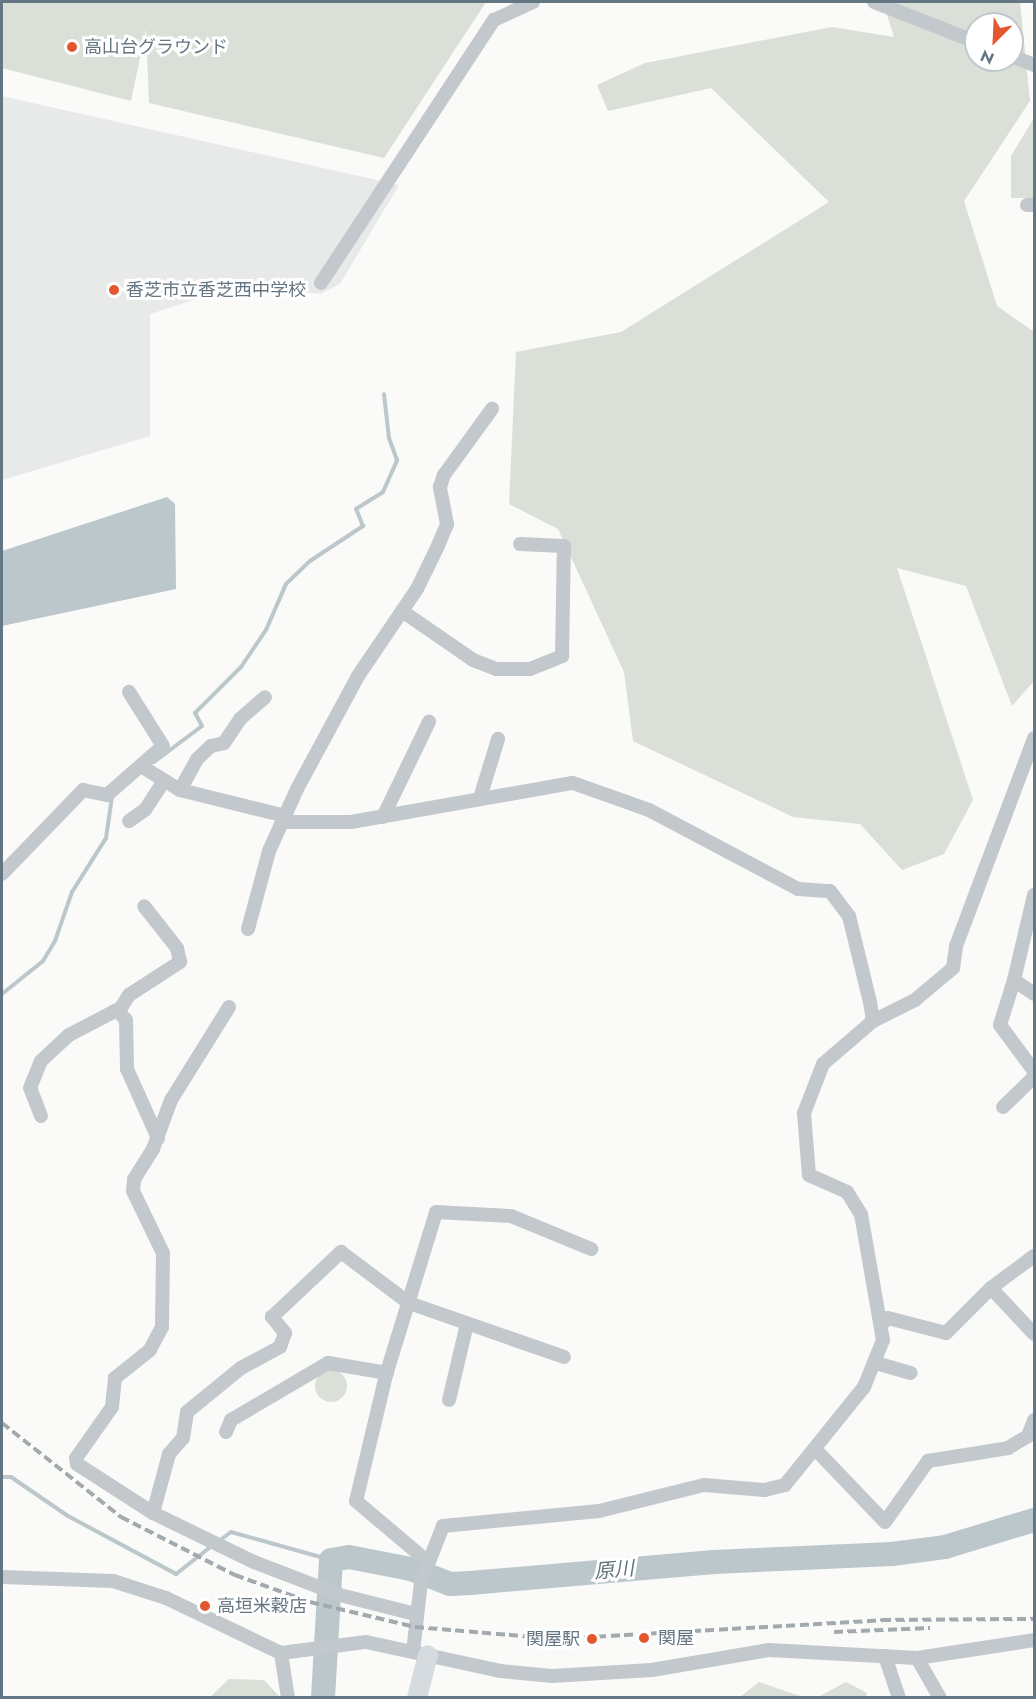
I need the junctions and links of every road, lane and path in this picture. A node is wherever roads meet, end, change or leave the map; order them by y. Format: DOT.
graph roads {
  1 [pos="533,2"];
  2 [pos="874,2"];
  3 [pos="964,37"];
  4 [pos="321,284"];
  5 [pos="492,409"];
  6 [pos="520,544"];
  7 [pos="402,611"];
  8 [pos="129,692"];
  9 [pos="265,697"];
  10 [pos="429,722"];
  11 [pos="1035,738"];
  12 [pos="498,740"];
  13 [pos="141,766"];
  14 [pos="164,781"];
  15 [pos="180,790"];
  16 [pos="480,798"];
  17 [pos="383,817"];
  18 [pos="284,819"];
  19 [pos="129,821"];
  20 [pos="2,874"];
  21 [pos="1035,895"];
  22 [pos="144,906"];
  23 [pos="248,929"];
  24 [pos="1014,980"];
  25 [pos="1035,994"];
  26 [pos="229,1007"];
  27 [pos="119,1011"];
  28 [pos="873,1021"];
  29 [pos="1035,1071"];
  30 [pos="1035,1077"];
  31 [pos="1002,1107"];
  32 [pos="41,1116"];
  33 [pos="158,1138"];
  34 [pos="591,1249"];
  35 [pos="1034,1256"];
  36 [pos="991,1288"];
  37 [pos="409,1304"];
  38 [pos="882,1323"];
  39 [pos="467,1324"];
  40 [pos="1035,1334"];
  41 [pos="564,1357"];
  42 [pos="876,1363"];
  43 [pos="387,1373"];
  44 [pos="911,1373"];
  45 [pos="449,1400"];
  46 [pos="1035,1420"];
  47 [pos="226,1432"];
  48 [pos="817,1451"];
  49 [pos="153,1513"];
  50 [pos="427,1561"];
  51 [pos="2,1577"];
  52 [pos="414,1614"];
  53 [pos="1035,1640"];
  54 [pos="281,1653"];
  55 [pos="420,1654"];
  56 [pos="885,1656"];
  57 [pos="917,1658"];
  58 [pos="288,1698"];
  59 [pos="417,1698"];
  60 [pos="899,1698"];
  61 [pos="940,1698"];
  1 -- 4 [label="street"];
  2 -- 3 [label="street"];
  5 -- 7 [label="street"];
  6 -- 7 [label="street"];
  7 -- 18 [label="street"];
  8 -- 13 [label="street"];
  9 -- 15 [label="street"];
  10 -- 17 [label="street"];
  11 -- 28 [label="street"];
  12 -- 16 [label="street"];
  13 -- 14 [label="street"];
  13 -- 20 [label="street"];
  14 -- 15 [label="street"];
  14 -- 19 [label="street"];
  15 -- 18 [label="street"];
  16 -- 17 [label="street"];
  16 -- 28 [label="street"];
  17 -- 18 [label="street"];
  18 -- 23 [label="street"];
  21 -- 24 [label="street"];
  22 -- 27 [label="street"];
  24 -- 25 [label="street"];
  24 -- 29 [label="street"];
  26 -- 33 [label="street"];
  27 -- 32 [label="street"];
  27 -- 33 [label="street"];
  28 -- 38 [label="street"];
  30 -- 31 [label="street"];
  33 -- 49 [label="street"];
  34 -- 37 [label="street"];
  35 -- 36 [label="street"];
  36 -- 38 [label="street"];
  36 -- 40 [label="street"];
  37 -- 39 [label="street"];
  37 -- 43 [label="street"];
  37 -- 49 [label="street"];
  38 -- 42 [label="street"];
  39 -- 41 [label="street"];
  39 -- 45 [label="street"];
  42 -- 44 [label="street"];
  42 -- 48 [label="street"];
  43 -- 47 [label="street"];
  43 -- 50 [label="street"];
  46 -- 48 [label="street"];
  48 -- 50 [label="street"];
  49 -- 52 [label="street"];
  50 -- 52 [label="street"];
  51 -- 54 [label="street"];
  52 -- 55 [label="street"];
  53 -- 57 [label="street"];
  54 -- 55 [label="street"];
  54 -- 58 [label="street"];
  55 -- 56 [label="street"];
  55 -- 59 [label="street"];
  56 -- 57 [label="street"];
  56 -- 60 [label="street"];
  57 -- 61 [label="street"];
}
